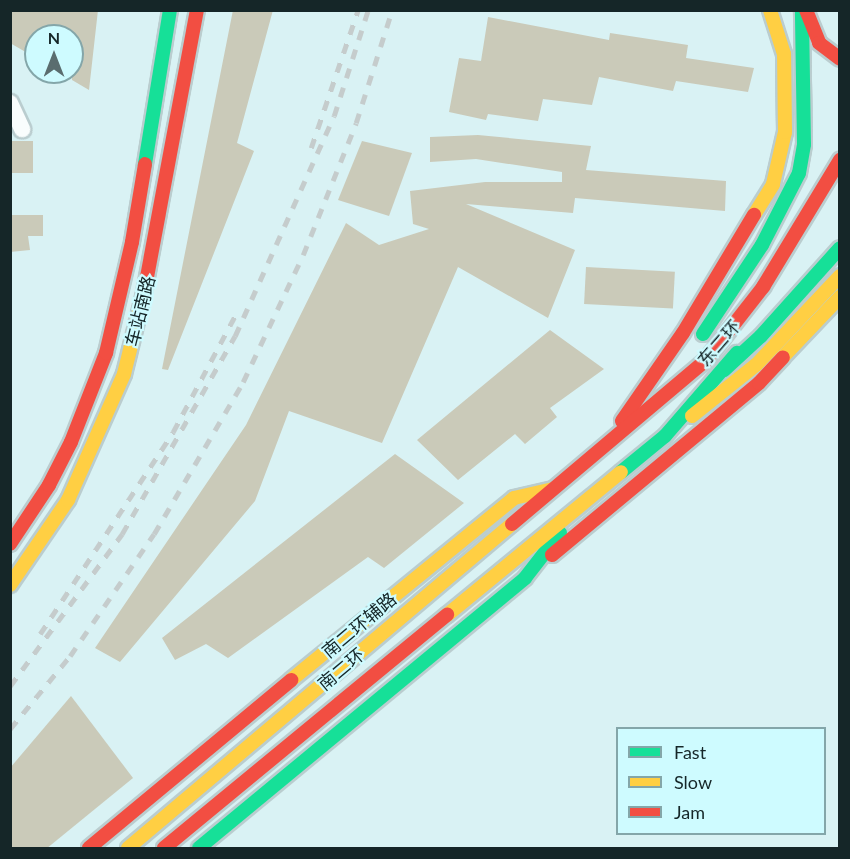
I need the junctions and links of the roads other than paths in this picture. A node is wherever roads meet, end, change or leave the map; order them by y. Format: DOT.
graph roads {
  1 [pos="170,10"];
  2 [pos="197,10"];
  3 [pos="770,10"];
  4 [pos="804,10"];
  5 [pos="840,59"];
  6 [pos="10,103"];
  7 [pos="22,129"];
  8 [pos="840,160"];
  9 [pos="840,248"];
  10 [pos="840,276"];
  11 [pos="777,295"];
  12 [pos="840,297"];
  13 [pos="719,374"];
  14 [pos="640,418"];
  15 [pos="665,436"];
  16 [pos="587,461"];
  17 [pos="554,489"];
  18 [pos="576,511"];
  19 [pos="10,544"];
  20 [pos="525,578"];
  21 [pos="10,585"];
  22 [pos="204,847"];
  23 [pos="89,849"];
  24 [pos="128,849"];
  25 [pos="164,849"];
  1 -- 19 [label="main road, 车站南路"];
  2 -- 21 [label="main road, 车站南路"];
  3 -- 16 [label="main road"];
  4 -- 5 [label="main road"];
  4 -- 14 [label="main road"];
  6 -- 7 [label="street"];
  8 -- 14 [label="main road, 东二环"];
  9 -- 13 [label="main road"];
  10 -- 15 [label="main road"];
  11 -- 13 [label="main road, 东二环"];
  12 -- 20 [label="main road"];
  13 -- 15 [label="main road, 东二环"];
  14 -- 16 [label="main road, 东二环"];
  15 -- 18 [label="main road, 东二环"];
  16 -- 17 [label="main road, 东二环"];
  17 -- 23 [label="main road, 南二环辅路"];
  17 -- 24 [label="main road, 南二环"];
  18 -- 20 [label="main road"];
  18 -- 25 [label="main road, 南二环"];
  20 -- 22 [label="main road"];
}
